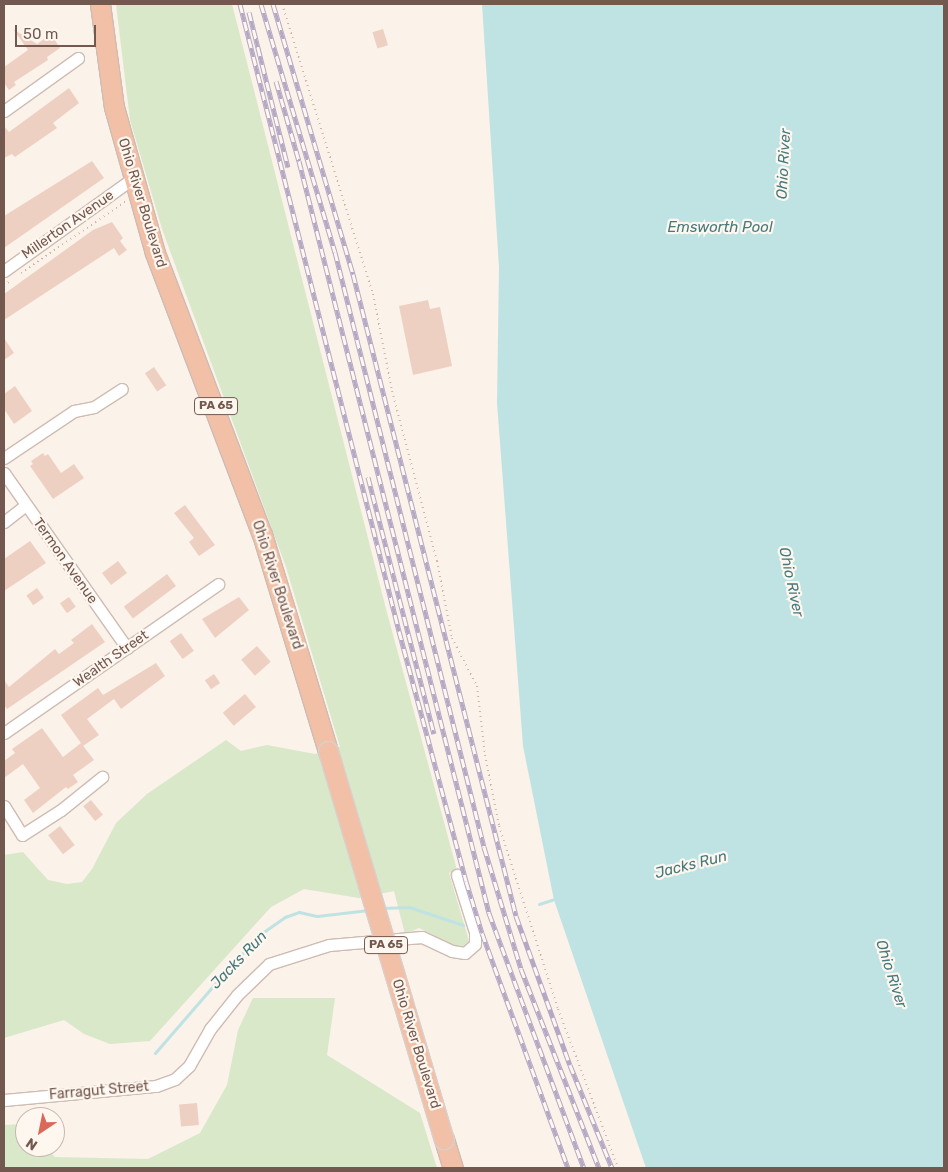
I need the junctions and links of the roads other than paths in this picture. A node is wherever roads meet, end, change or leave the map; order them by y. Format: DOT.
graph roads {
  1 [pos="100,4"];
  2 [pos="78,58"];
  3 [pos="4,111"];
  4 [pos="132,179"];
  5 [pos="4,271"];
  6 [pos="122,389"];
  7 [pos="4,458"];
  8 [pos="4,473"];
  9 [pos="26,505"];
  10 [pos="4,522"];
  11 [pos="218,584"];
  12 [pos="127,648"];
  13 [pos="4,733"];
  14 [pos="102,777"];
  15 [pos="4,806"];
  16 [pos="457,875"];
  17 [pos="4,1100"];
  18 [pos="453,1168"];
  1 -- 4 [label="highway, Ohio River Boulevard / PA 65"];
  2 -- 3 [label="street"];
  4 -- 5 [label="street, Millerton Avenue"];
  4 -- 18 [label="highway, Ohio River Boulevard / PA 65, bridge"];
  6 -- 7 [label="street"];
  8 -- 9 [label="street, Termon Avenue"];
  9 -- 10 [label="street"];
  9 -- 12 [label="street, Termon Avenue"];
  11 -- 12 [label="street, Wealth Street"];
  12 -- 13 [label="street, Wealth Street"];
  14 -- 15 [label="street"];
  16 -- 17 [label="street, Farragut Street"];
}
